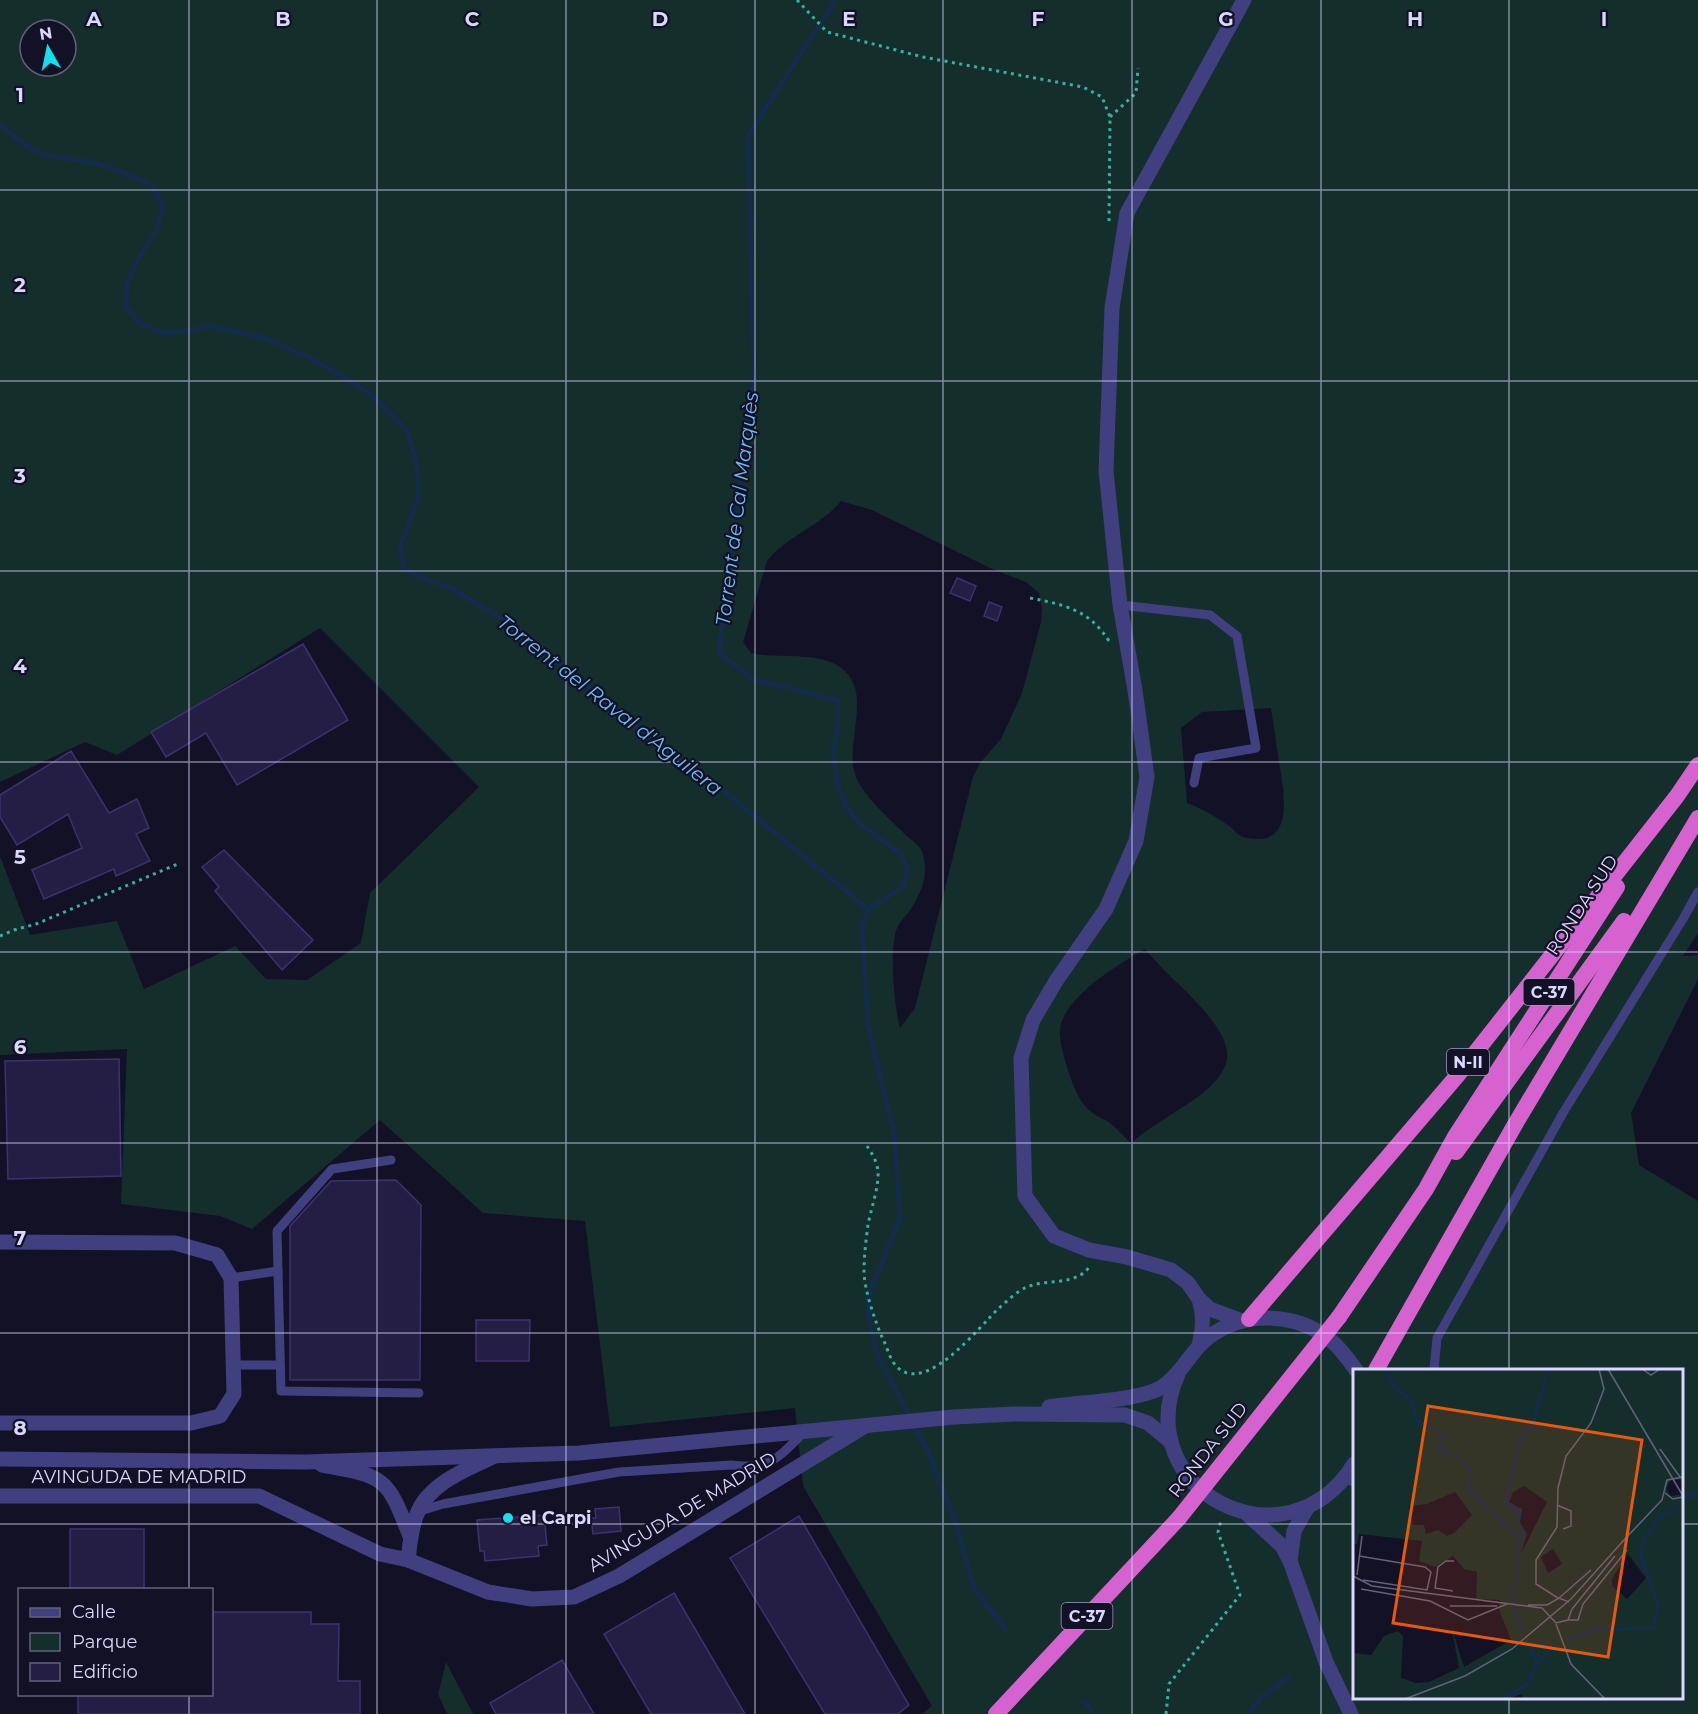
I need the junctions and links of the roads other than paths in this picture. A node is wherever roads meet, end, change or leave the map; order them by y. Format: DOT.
graph roads {
  1 [pos="1244,0"];
  2 [pos="1120,605"];
  3 [pos="1698,765"];
  4 [pos="1194,783"];
  5 [pos="1677,796"];
  6 [pos="1698,818"];
  7 [pos="1688,832"];
  8 [pos="1698,892"];
  9 [pos="391,1160"];
  10 [pos="1426,1189"];
  11 [pos="0,1242"];
  12 [pos="278,1270"];
  13 [pos="231,1278"];
  14 [pos="1199,1299"];
  15 [pos="1246,1320"];
  16 [pos="1199,1346"];
  17 [pos="234,1365"];
  18 [pos="280,1365"];
  19 [pos="1180,1369"];
  20 [pos="1355,1369"];
  21 [pos="1377,1369"];
  22 [pos="1434,1369"];
  23 [pos="419,1393"];
  24 [pos="1014,1414"];
  25 [pos="0,1423"];
  26 [pos="865,1426"];
  27 [pos="805,1431"];
  28 [pos="1172,1442"];
  29 [pos="495,1455"];
  30 [pos="0,1459"];
  31 [pos="304,1462"];
  32 [pos="1350,1480"];
  33 [pos="0,1496"];
  34 [pos="1307,1508"];
  35 [pos="417,1512"];
  36 [pos="1245,1512"];
  37 [pos="410,1536"];
  38 [pos="408,1560"];
  39 [pos="1290,1561"];
  40 [pos="996,1714"];
  41 [pos="1351,1714"];
  1 -- 2 [label="street"];
  2 -- 4 [label="lane"];
  2 -- 14 [label="street"];
  3 -- 5 [label="highway, C-37"];
  5 -- 10 [label="highway, RONDA SUD / C-37"];
  5 -- 15 [label="highway, N-II"];
  6 -- 7 [label="highway, C-37"];
  7 -- 10 [label="highway, RONDA SUD / C-37"];
  7 -- 21 [label="highway"];
  8 -- 22 [label="lane"];
  9 -- 12 [label="lane"];
  10 -- 40 [label="highway, RONDA SUD / C-37, bridge"];
  11 -- 13 [label="street"];
  12 -- 13 [label="lane"];
  12 -- 18 [label="lane"];
  13 -- 17 [label="street"];
  14 -- 15 [label="street"];
  14 -- 16 [label="street"];
  15 -- 16 [label="street, N-II"];
  15 -- 20 [label="street, N-II"];
  16 -- 19 [label="street, N-II"];
  17 -- 18 [label="lane"];
  17 -- 25 [label="street"];
  18 -- 23 [label="lane"];
  19 -- 24 [label="street, N-II"];
  19 -- 28 [label="street, N-II"];
  24 -- 26 [label="street, N-II"];
  24 -- 28 [label="street, N-II"];
  26 -- 27 [label="street, N-II"];
  26 -- 38 [label="street, AVINGUDA DE MADRID"];
  27 -- 29 [label="street, N-II"];
  27 -- 35 [label="lane"];
  28 -- 36 [label="street, N-II"];
  29 -- 31 [label="street, N-II"];
  29 -- 35 [label="street"];
  30 -- 31 [label="street, N-II"];
  31 -- 37 [label="street"];
  32 -- 34 [label="street, N-II"];
  33 -- 38 [label="street, AVINGUDA DE MADRID"];
  34 -- 36 [label="street, N-II"];
  34 -- 39 [label="street"];
  35 -- 37 [label="street"];
  36 -- 39 [label="street"];
  37 -- 38 [label="street"];
  39 -- 41 [label="street"];
}
